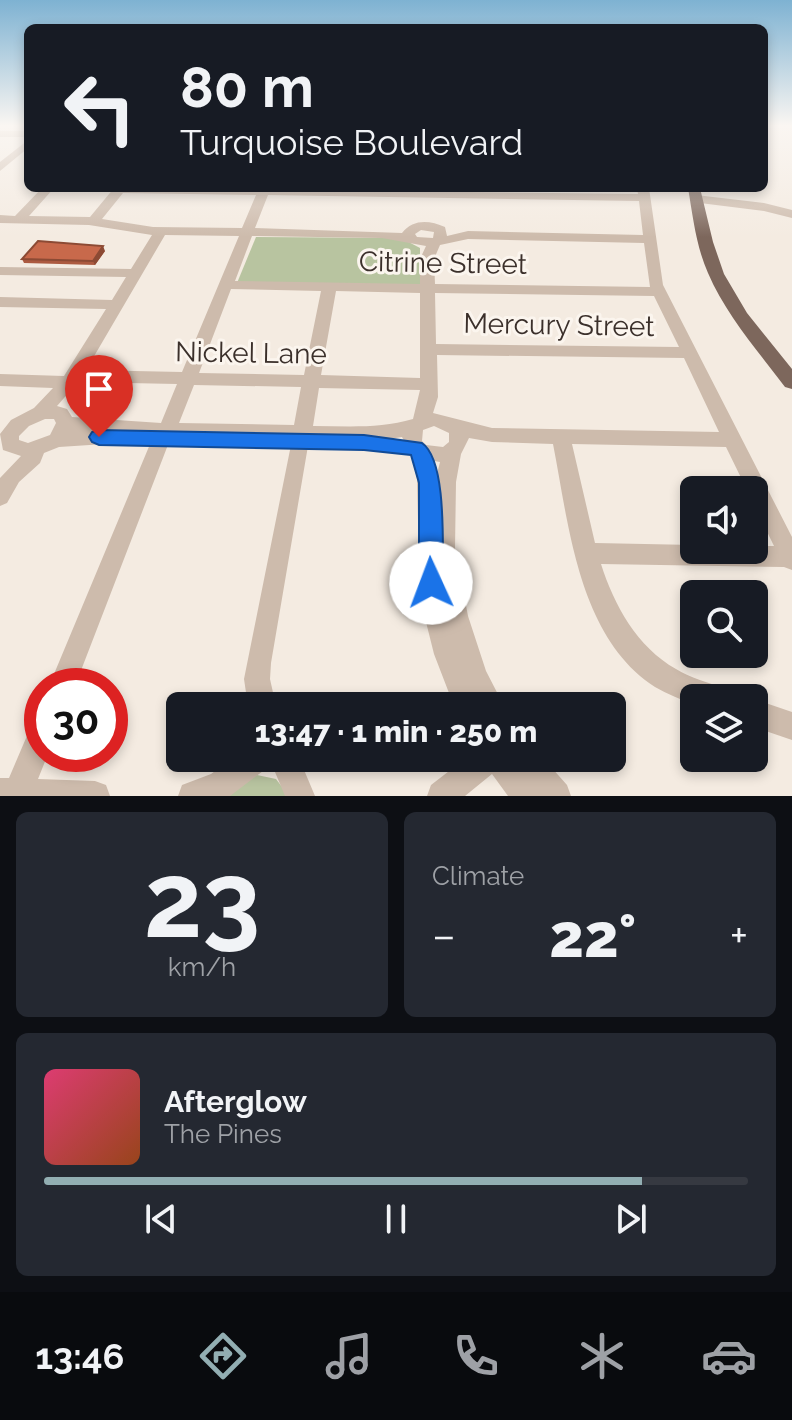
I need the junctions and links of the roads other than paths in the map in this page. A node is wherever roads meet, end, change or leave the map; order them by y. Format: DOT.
graph roads {
  1 [pos="44,192"];
  2 [pos="116,192"];
  3 [pos="263,192"];
  4 [pos="328,192"];
  5 [pos="484,192"];
  6 [pos="574,192"];
  7 [pos="644,193"];
  8 [pos="702,194"];
  9 [pos="425,195"];
  10 [pos="792,214"];
  11 [pos="0,219"];
  12 [pos="18,220"];
  13 [pos="94,221"];
  14 [pos="161,231"];
  15 [pos="247,232"];
  16 [pos="413,234"];
  17 [pos="438,235"];
  18 [pos="648,239"];
  19 [pos="427,259"];
  20 [pos="0,271"];
  21 [pos="134,273"];
  22 [pos="225,285"];
  23 [pos="329,287"];
  24 [pos="427,289"];
  25 [pos="660,292"];
  26 [pos="0,302"];
  27 [pos="116,305"];
  28 [pos="428,349"];
  29 [pos="690,353"];
  30 [pos="792,369"];
  31 [pos="187,378"];
  32 [pos="0,380"];
  33 [pos="311,380"];
  34 [pos="792,382"];
  35 [pos="69,383"];
  36 [pos="428,390"];
  37 [pos="56,422"];
  38 [pos="419,424"];
  39 [pos="164,434"];
  40 [pos="561,436"];
  41 [pos="301,437"];
  42 [pos="452,437"];
  43 [pos="14,438"];
  44 [pos="732,440"];
  45 [pos="418,450"];
  46 [pos="0,497"];
  47 [pos="587,553"];
  48 [pos="791,559"];
  49 [pos="69,668"];
  50 [pos="680,686"];
  51 [pos="261,692"];
  52 [pos="462,692"];
  53 [pos="483,692"];
  54 [pos="768,718"];
  55 [pos="792,726"];
  56 [pos="24,766"];
  57 [pos="238,772"];
  58 [pos="290,772"];
  59 [pos="472,772"];
  60 [pos="509,772"];
  61 [pos="536,772"];
  62 [pos="9,793"];
  63 [pos="95,796"];
  64 [pos="193,796"];
  65 [pos="300,796"];
  66 [pos="442,796"];
  67 [pos="527,796"];
  68 [pos="556,796"];
  1 -- 12 [label="street"];
  2 -- 13 [label="street"];
  3 -- 15 [label="street"];
  4 -- 9 [label="street"];
  5 -- 9 [label="street"];
  6 -- 7 [label="street"];
  7 -- 18 [label="street"];
  8 -- 10 [label="street"];
  8 -- 30 [label="main road"];
  8 -- 34 [label="main road"];
  11 -- 12 [label="street"];
  12 -- 13 [label="street"];
  13 -- 14 [label="street"];
  14 -- 15 [label="street"];
  14 -- 21 [label="street"];
  15 -- 16 [label="street"];
  15 -- 22 [label="street"];
  16 -- 17 [label="street"];
  16 -- 17 [label="street"];
  16 -- 19 [label="street"];
  17 -- 18 [label="street"];
  17 -- 19 [label="street"];
  18 -- 25 [label="street"];
  19 -- 24 [label="street"];
  20 -- 21 [label="street"];
  21 -- 27 [label="street"];
  22 -- 23 [label="street, Citrine Street"];
  22 -- 31 [label="street"];
  23 -- 24 [label="street, Citrine Street"];
  23 -- 33 [label="street"];
  24 -- 25 [label="street, Citrine Street"];
  24 -- 28 [label="street"];
  25 -- 29 [label="street"];
  26 -- 27 [label="street"];
  27 -- 35 [label="street"];
  28 -- 29 [label="street, Mercury Street"];
  28 -- 36 [label="street"];
  29 -- 44 [label="street"];
  31 -- 33 [label="street, Nickel Lane"];
  31 -- 35 [label="street, Nickel Lane"];
  31 -- 39 [label="street"];
  32 -- 35 [label="street, Nickel Lane"];
  33 -- 36 [label="street, Nickel Lane"];
  33 -- 41 [label="street"];
  35 -- 37 [label="street"];
  36 -- 38 [label="street"];
  36 -- 42 [label="street"];
  37 -- 39 [label="street"];
  37 -- 43 [label="street"];
  37 -- 43 [label="street"];
  38 -- 41 [label="street"];
  38 -- 42 [label="street"];
  38 -- 45 [label="street"];
  39 -- 41 [label="street"];
  39 -- 49 [label="street"];
  40 -- 42 [label="street"];
  40 -- 44 [label="street"];
  40 -- 47 [label="street"];
  41 -- 45 [label="street"];
  41 -- 51 [label="street"];
  42 -- 45 [label="street"];
  42 -- 53 [label="street"];
  43 -- 46 [label="street"];
  44 -- 48 [label="street"];
  45 -- 52 [label="street"];
  47 -- 48 [label="street"];
  47 -- 50 [label="street"];
  54 -- 55 [label="street"];
  56 -- 62 [label="street"];
  57 -- 64 [label="street"];
  58 -- 65 [label="street"];
  59 -- 66 [label="street"];
  60 -- 67 [label="street"];
  61 -- 68 [label="street"];
  62 -- 63 [label="street"];
}
